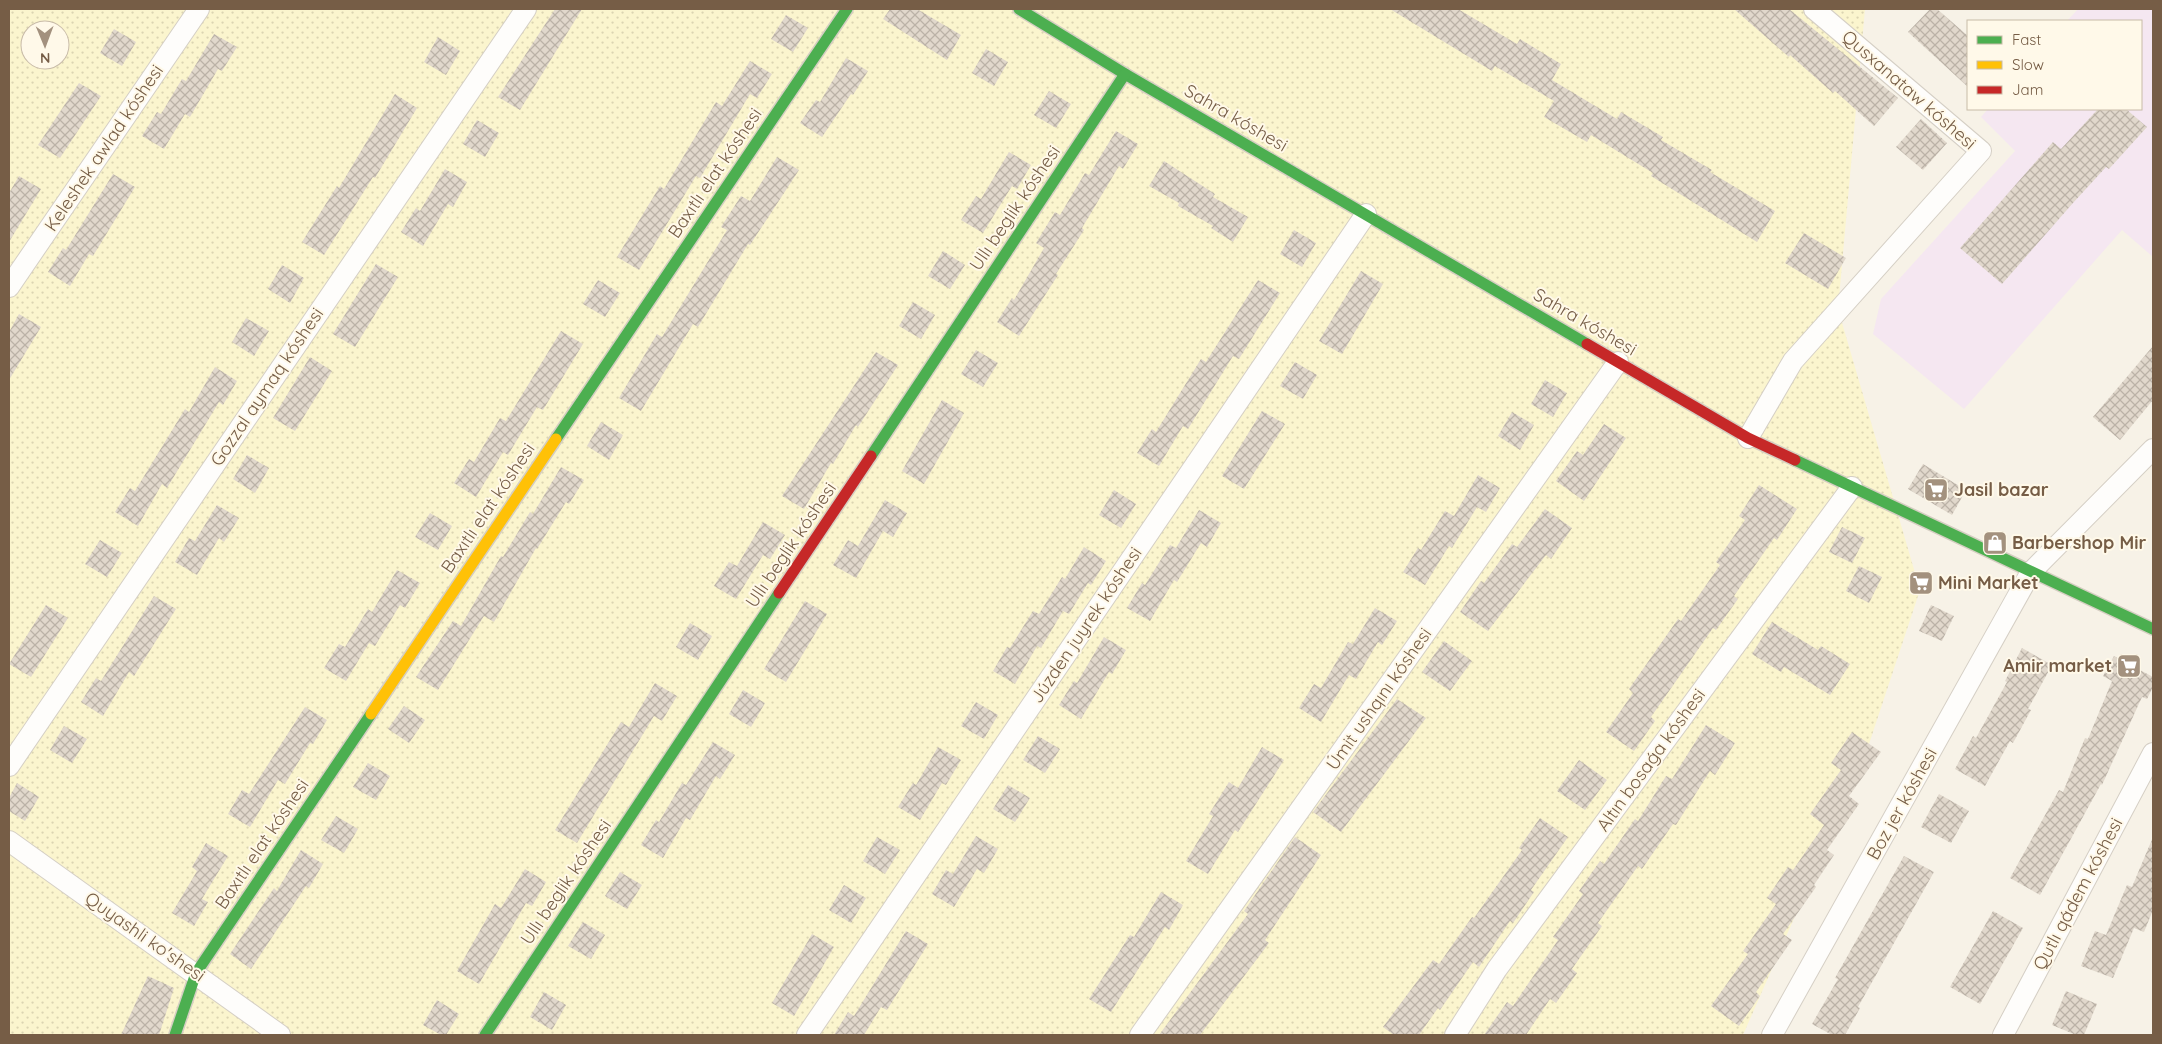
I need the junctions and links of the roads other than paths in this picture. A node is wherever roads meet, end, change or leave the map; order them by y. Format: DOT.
graph roads {
  1 [pos="199,9"];
  2 [pos="526,9"];
  3 [pos="847,9"];
  4 [pos="1019,9"];
  5 [pos="1814,9"];
  6 [pos="1125,74"];
  7 [pos="1366,214"];
  8 [pos="9,287"];
  9 [pos="1618,362"];
  10 [pos="1748,438"];
  11 [pos="2153,449"];
  12 [pos="1852,487"];
  13 [pos="2031,572"];
  14 [pos="2153,629"];
  15 [pos="2153,753"];
  16 [pos="9,766"];
  17 [pos="9,841"];
  18 [pos="196,973"];
  19 [pos="175,1035"];
  20 [pos="280,1035"];
  21 [pos="485,1035"];
  22 [pos="807,1035"];
  23 [pos="1140,1035"];
  24 [pos="1455,1035"];
  25 [pos="1772,1035"];
  26 [pos="2004,1035"];
  1 -- 8 [label="street, Keleshek awlad kóshesi"];
  2 -- 16 [label="street, Gozzal aymaq kóshesi"];
  3 -- 18 [label="street, Baxıtlı elat kóshesi"];
  4 -- 6 [label="street, Sahra kóshesi"];
  5 -- 10 [label="street, Qusxanataw kóshesi"];
  6 -- 7 [label="street, Sahra kóshesi"];
  6 -- 21 [label="street, Ullı beglik kóshesi"];
  7 -- 9 [label="street, Sahra kóshesi"];
  7 -- 22 [label="street, Júzden juyrek kóshesi"];
  9 -- 10 [label="street, Sahra kóshesi"];
  9 -- 23 [label="street, Úmit ushqını kóshesi"];
  10 -- 12 [label="street, Sahra kóshesi"];
  11 -- 13 [label="street, Boz jer kóshesi"];
  12 -- 13 [label="street, Sahra kóshesi"];
  12 -- 24 [label="street, Altın bosaǵa kóshesi"];
  13 -- 14 [label="street, Sahra kóshesi"];
  13 -- 25 [label="street, Boz jer kóshesi"];
  15 -- 26 [label="street, Qutlı qádem kóshesi"];
  17 -- 18 [label="street, Quyashli ko'shesi"];
  18 -- 19 [label="street, Baxıtlı elat kóshesi"];
  18 -- 20 [label="street, Quyashli ko'shesi"];
}
